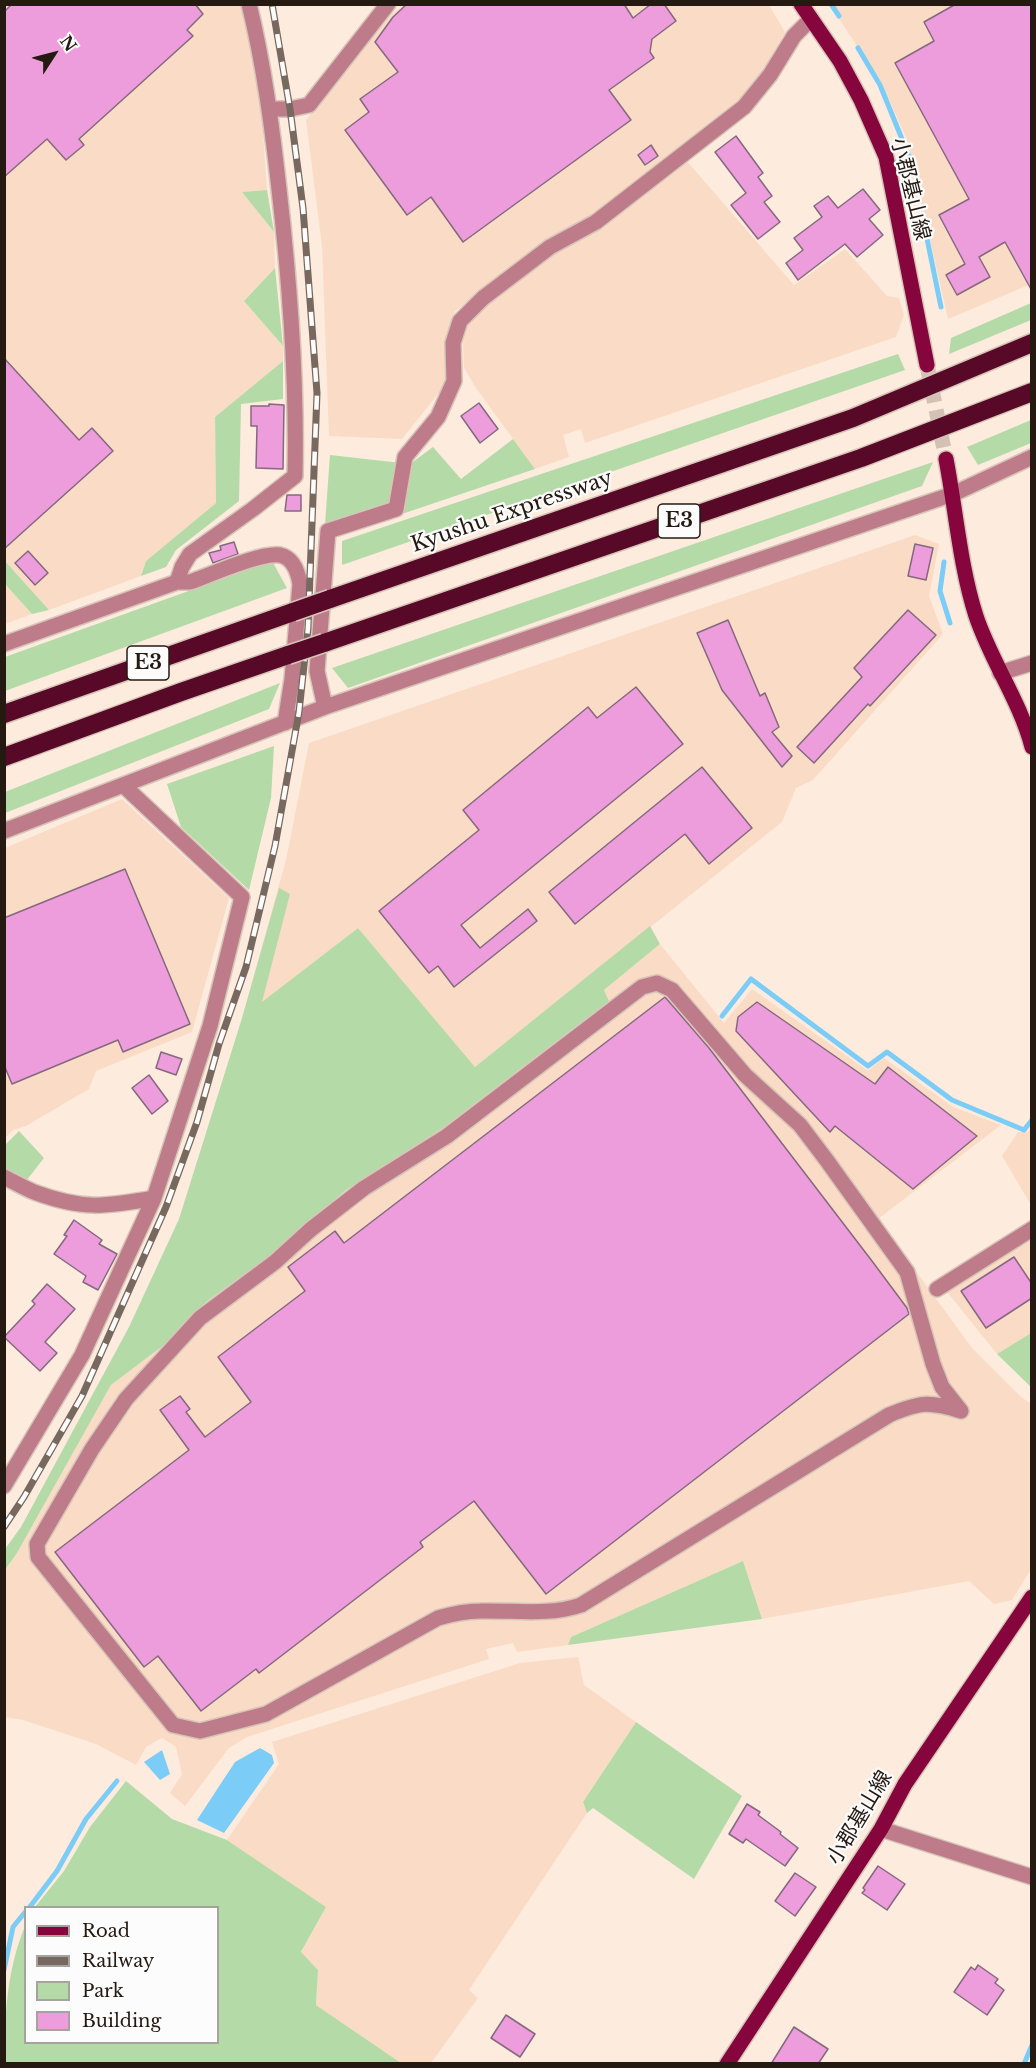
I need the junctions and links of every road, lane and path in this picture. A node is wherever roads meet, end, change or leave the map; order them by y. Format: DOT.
graph roads {
  1 [pos="249,4"];
  2 [pos="388,4"];
  3 [pos="801,4"];
  4 [pos="811,19"];
  5 [pos="270,110"];
  6 [pos="1032,343"];
  7 [pos="927,365"];
  8 [pos="1032,392"];
  9 [pos="1032,457"];
  10 [pos="946,459"];
  11 [pos="953,494"];
  12 [pos="177,582"];
  13 [pos="4,644"];
  14 [pos="1032,663"];
  15 [pos="1000,673"];
  16 [pos="325,707"];
  17 [pos="4,714"];
  18 [pos="285,723"];
  19 [pos="1032,747"];
  20 [pos="4,757"];
  21 [pos="123,785"];
  22 [pos="4,831"];
  23 [pos="4,1177"];
  24 [pos="154,1198"];
  25 [pos="1032,1230"];
  26 [pos="937,1289"];
  27 [pos="961,1411"];
  28 [pos="4,1486"];
  29 [pos="1032,1597"];
  30 [pos="881,1829"];
  31 [pos="1032,1877"];
  32 [pos="727,2064"];
  1 -- 5 [label="street"];
  2 -- 5 [label="street"];
  3 -- 4 [label="main road, 小郡基山線"];
  4 -- 7 [label="main road, 小郡基山線"];
  4 -- 16 [label="street"];
  5 -- 12 [label="street"];
  6 -- 17 [label="highway, Kyushu Expressway / E3, bridge"];
  8 -- 20 [label="highway, E3, bridge"];
  9 -- 11 [label="street"];
  10 -- 11 [label="main road"];
  11 -- 15 [label="main road"];
  11 -- 16 [label="street"];
  12 -- 13 [label="street"];
  12 -- 18 [label="street"];
  14 -- 15 [label="street"];
  15 -- 19 [label="main road"];
  16 -- 18 [label="street"];
  18 -- 21 [label="street"];
  21 -- 22 [label="street"];
  21 -- 24 [label="street"];
  23 -- 24 [label="street"];
  24 -- 28 [label="street"];
  25 -- 26 [label="street"];
  27 -- 27 [label="street"];
  29 -- 30 [label="main road, 小郡基山線"];
  30 -- 31 [label="street"];
  30 -- 32 [label="main road, 小郡基山線"];
}
